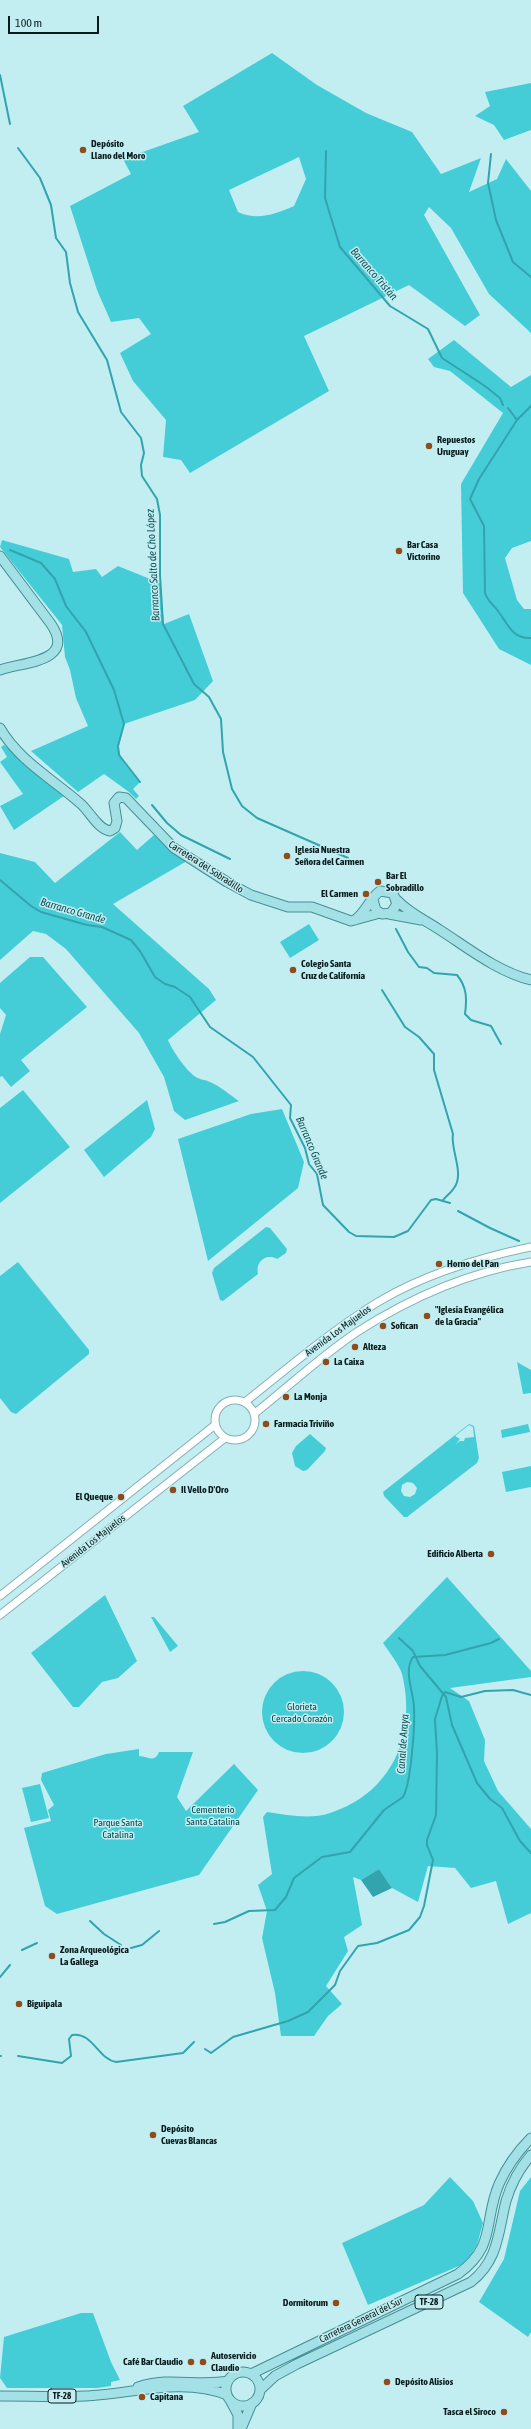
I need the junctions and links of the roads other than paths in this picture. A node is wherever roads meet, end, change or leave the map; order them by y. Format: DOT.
graph roads {
  1 [pos="0,556"];
  2 [pos="0,670"];
  3 [pos="0,728"];
  4 [pos="373,900"];
  5 [pos="397,900"];
  6 [pos="380,913"];
  7 [pos="389,914"];
  8 [pos="355,920"];
  9 [pos="423,920"];
  10 [pos="531,980"];
  11 [pos="531,1247"];
  12 [pos="531,1262"];
  13 [pos="245,1402"];
  14 [pos="254,1414"];
  15 [pos="215,1425"];
  16 [pos="225,1438"];
  17 [pos="0,1596"];
  18 [pos="0,1615"];
  19 [pos="531,2138"];
  20 [pos="531,2155"];
  21 [pos="251,2374"];
  22 [pos="228,2381"];
  23 [pos="260,2390"];
  24 [pos="123,2392"];
  25 [pos="0,2396"];
  26 [pos="229,2398"];
  27 [pos="252,2403"];
  28 [pos="238,2429"];
  29 [pos="241,2429"];
  1 -- 2 [label="main road"];
  3 -- 8 [label="main road, Carretera del Sobradillo"];
  4 -- 5 [label="main road"];
  4 -- 6 [label="main road"];
  4 -- 8 [label="main road"];
  5 -- 7 [label="main road"];
  5 -- 9 [label="main road"];
  6 -- 7 [label="main road"];
  6 -- 8 [label="main road, Carretera del Sobradillo"];
  7 -- 9 [label="main road"];
  9 -- 10 [label="main road"];
  11 -- 13 [label="street, Avenida Los Majuelos"];
  12 -- 14 [label="street, Avenida Los Majuelos"];
  13 -- 14 [label="street"];
  13 -- 15 [label="street"];
  14 -- 16 [label="street"];
  15 -- 16 [label="street"];
  15 -- 17 [label="street, Avenida Los Majuelos"];
  16 -- 18 [label="street, Avenida Los Majuelos"];
  19 -- 21 [label="main road, Carretera General del Sur / TF-28"];
  20 -- 23 [label="main road, Carretera General del Sur / TF-28"];
  21 -- 22 [label="main road, TF-28"];
  21 -- 23 [label="main road"];
  22 -- 24 [label="main road, TF-28"];
  22 -- 26 [label="main road"];
  23 -- 27 [label="main road, TF-28"];
  24 -- 25 [label="main road, TF-28"];
  24 -- 26 [label="main road, TF-28"];
  26 -- 27 [label="main road, TF-28"];
  26 -- 28 [label="main road"];
  27 -- 29 [label="main road"];
}
